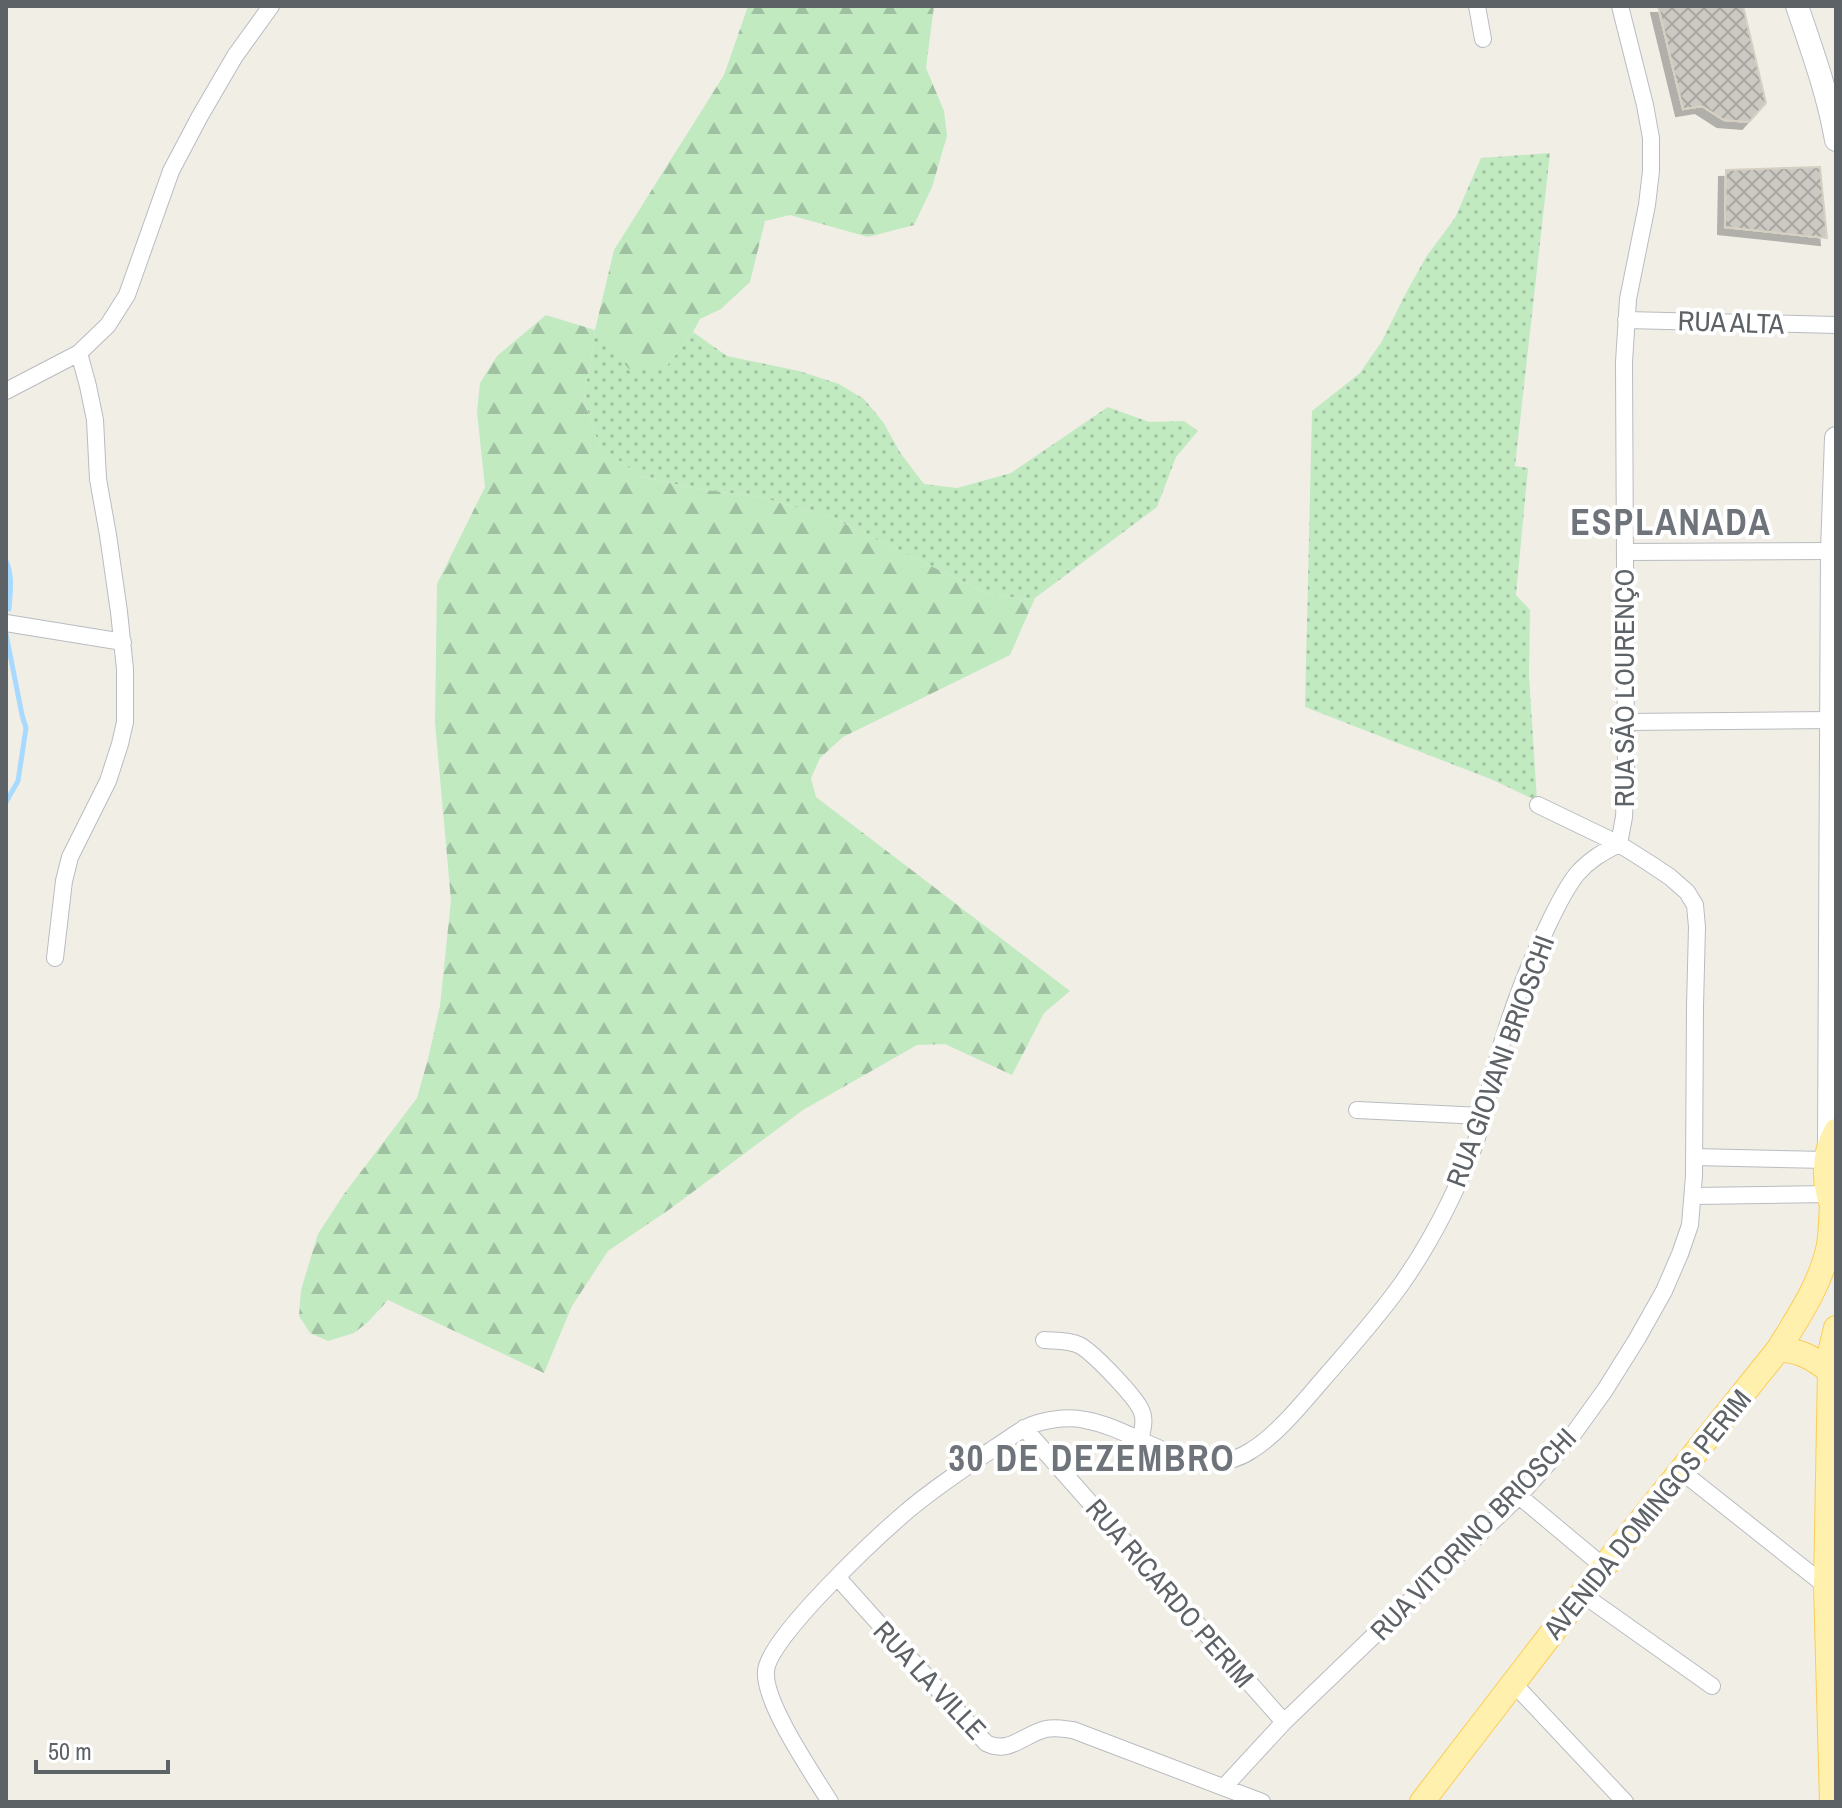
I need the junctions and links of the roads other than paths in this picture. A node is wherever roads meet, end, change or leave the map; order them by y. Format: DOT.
graph roads {
  1 [pos="271,6"];
  2 [pos="1477,6"];
  3 [pos="1620,6"];
  4 [pos="1797,6"];
  5 [pos="1483,39"];
  6 [pos="1836,140"];
  7 [pos="1626,320"];
  8 [pos="1836,325"];
  9 [pos="79,353"];
  10 [pos="6,391"];
  11 [pos="1836,438"];
  12 [pos="1832,551"];
  13 [pos="1625,552"];
  14 [pos="6,623"];
  15 [pos="123,642"];
  16 [pos="1832,720"];
  17 [pos="1626,722"];
  18 [pos="1538,805"];
  19 [pos="1619,844"];
  20 [pos="55,958"];
  21 [pos="1357,1110"];
  22 [pos="1482,1116"];
  23 [pos="1831,1144"];
  24 [pos="1694,1157"];
  25 [pos="1694,1196"];
  26 [pos="1832,1205"];
  27 [pos="1836,1328"];
  28 [pos="1044,1340"];
  29 [pos="1778,1350"];
  30 [pos="1830,1371"];
  31 [pos="1024,1428"];
  32 [pos="1140,1441"];
  33 [pos="1681,1471"];
  34 [pos="1519,1496"];
  35 [pos="1604,1567"];
  36 [pos="838,1578"];
  37 [pos="1826,1586"];
  38 [pos="1582,1594"];
  39 [pos="1513,1683"];
  40 [pos="1712,1686"];
  41 [pos="1284,1722"];
  42 [pos="1224,1787"];
  43 [pos="830,1802"];
  44 [pos="1262,1802"];
  45 [pos="1422,1802"];
  46 [pos="1625,1802"];
  47 [pos="1832,1802"];
  1 -- 9 [label="street"];
  2 -- 5 [label="street"];
  3 -- 7 [label="street, RUA SÃO LOURENÇO"];
  4 -- 6 [label="street"];
  7 -- 8 [label="street, RUA ALTA"];
  7 -- 13 [label="street, RUA SÃO LOURENÇO"];
  9 -- 10 [label="street"];
  9 -- 15 [label="street"];
  11 -- 12 [label="street"];
  12 -- 13 [label="street"];
  12 -- 16 [label="street"];
  13 -- 17 [label="street, RUA SÃO LOURENÇO"];
  14 -- 15 [label="street"];
  15 -- 20 [label="street"];
  16 -- 17 [label="street"];
  16 -- 23 [label="street"];
  17 -- 19 [label="street, RUA SÃO LOURENÇO"];
  18 -- 19 [label="street"];
  19 -- 22 [label="street, RUA GIOVANI BRIOSCHI"];
  19 -- 24 [label="street, RUA SÃO LOURENÇO"];
  21 -- 22 [label="street"];
  22 -- 32 [label="street, RUA GIOVANI BRIOSCHI"];
  23 -- 24 [label="street"];
  23 -- 26 [label="main road, AVENIDA DOMINGOS PERIM"];
  24 -- 25 [label="street, RUA VITORINO BRIOSCHI"];
  25 -- 26 [label="street"];
  25 -- 34 [label="street, RUA VITORINO BRIOSCHI"];
  26 -- 29 [label="main road, AVENIDA DOMINGOS PERIM"];
  27 -- 30 [label="main road"];
  28 -- 32 [label="street"];
  29 -- 30 [label="main road"];
  29 -- 33 [label="main road, AVENIDA DOMINGOS PERIM"];
  30 -- 37 [label="main road"];
  31 -- 32 [label="street, RUA GIOVANI BRIOSCHI"];
  31 -- 36 [label="street, RUA GIOVANI BRIOSCHI"];
  31 -- 41 [label="street, RUA RICARDO PERIM"];
  33 -- 35 [label="main road, AVENIDA DOMINGOS PERIM"];
  33 -- 37 [label="street"];
  34 -- 35 [label="street"];
  34 -- 41 [label="street, RUA VITORINO BRIOSCHI"];
  35 -- 38 [label="main road, AVENIDA DOMINGOS PERIM"];
  36 -- 42 [label="street, RUA LA VILLE"];
  36 -- 43 [label="street, RUA GIOVANI BRIOSCHI"];
  37 -- 47 [label="main road"];
  38 -- 39 [label="main road, AVENIDA DOMINGOS PERIM"];
  38 -- 40 [label="street"];
  39 -- 45 [label="main road, AVENIDA DOMINGOS PERIM"];
  39 -- 46 [label="street"];
  41 -- 42 [label="street, RUA VITORINO BRIOSCHI"];
  42 -- 44 [label="street, RUA LA VILLE"];
}
